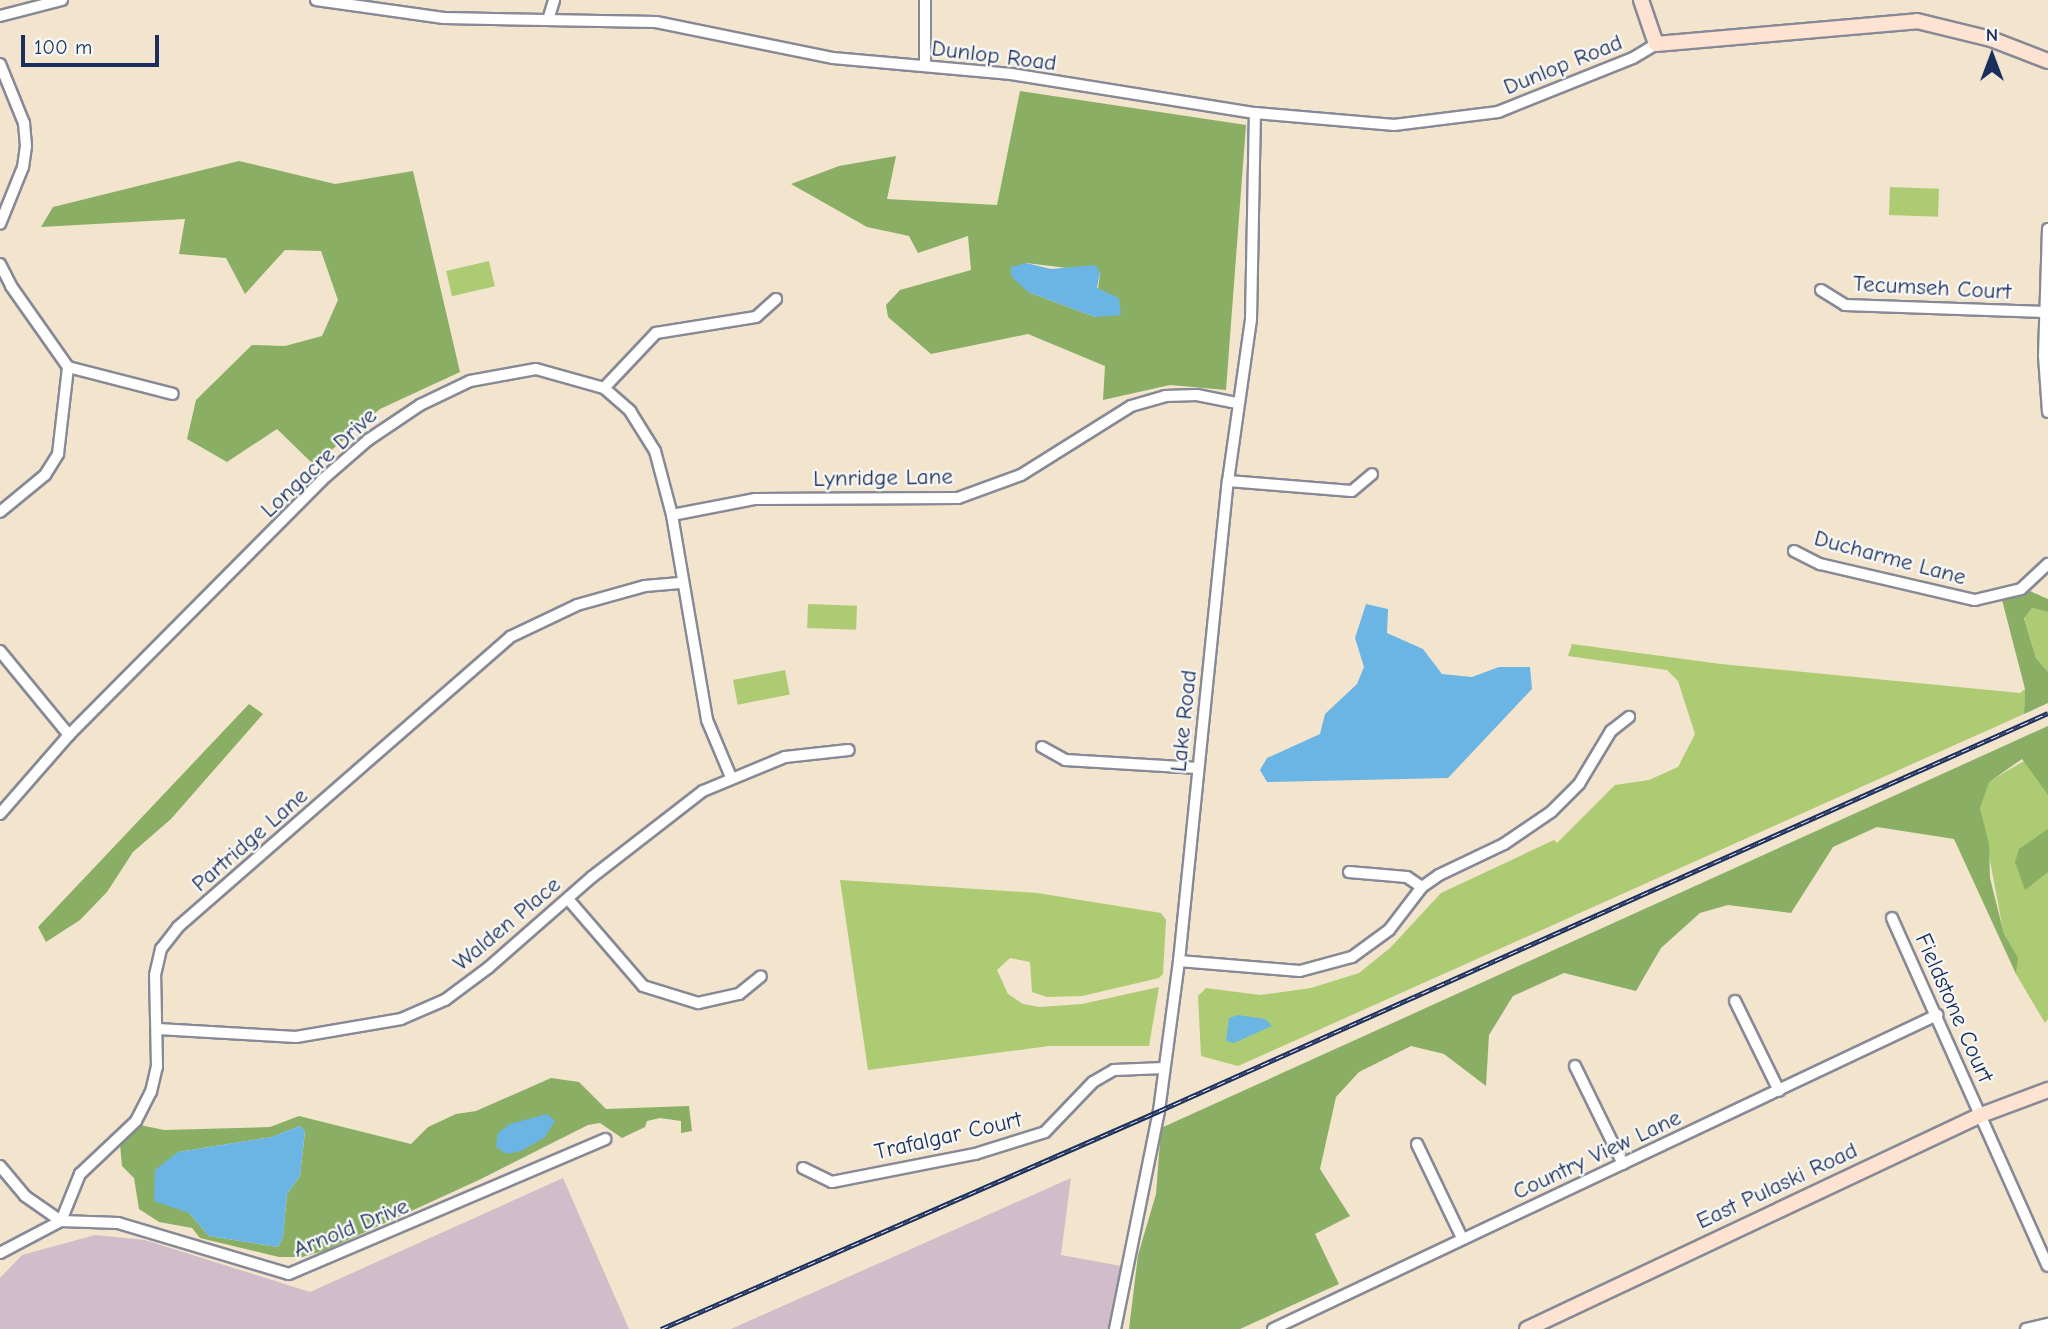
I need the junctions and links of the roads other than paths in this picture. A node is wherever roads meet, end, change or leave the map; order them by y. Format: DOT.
graph roads {
  1 [pos="61,0"];
  2 [pos="316,0"];
  3 [pos="554,0"];
  4 [pos="925,0"];
  5 [pos="1641,0"];
  6 [pos="0,16"];
  7 [pos="548,20"];
  8 [pos="1656,44"];
  9 [pos="2048,61"];
  10 [pos="0,64"];
  11 [pos="925,66"];
  12 [pos="1255,113"];
  13 [pos="0,224"];
  14 [pos="2048,229"];
  15 [pos="0,264"];
  16 [pos="1821,290"];
  17 [pos="776,299"];
  18 [pos="2045,312"];
  19 [pos="68,367"];
  20 [pos="604,388"];
  21 [pos="173,394"];
  22 [pos="1237,403"];
  23 [pos="2048,412"];
  24 [pos="1372,474"];
  25 [pos="1228,481"];
  26 [pos="0,512"];
  27 [pos="672,515"];
  28 [pos="1794,551"];
  29 [pos="2048,564"];
  30 [pos="683,583"];
  31 [pos="0,651"];
  32 [pos="1629,717"];
  33 [pos="69,734"];
  34 [pos="1042,747"];
  35 [pos="849,750"];
  36 [pos="1198,768"];
  37 [pos="731,777"];
  38 [pos="0,814"];
  39 [pos="1349,872"];
  40 [pos="1422,887"];
  41 [pos="568,900"];
  42 [pos="1892,918"];
  43 [pos="1179,961"];
  44 [pos="761,976"];
  45 [pos="1734,1001"];
  46 [pos="1937,1016"];
  47 [pos="158,1028"];
  48 [pos="1575,1066"];
  49 [pos="1164,1068"];
  50 [pos="2048,1090"];
  51 [pos="1779,1091"];
  52 [pos="1981,1115"];
  53 [pos="605,1139"];
  54 [pos="1417,1144"];
  55 [pos="1623,1164"];
  56 [pos="0,1166"];
  57 [pos="803,1168"];
  58 [pos="61,1221"];
  59 [pos="1462,1238"];
  60 [pos="0,1253"];
  61 [pos="2048,1266"];
  62 [pos="2048,1324"];
  63 [pos="1115,1329"];
  64 [pos="1273,1329"];
  65 [pos="1527,1329"];
  66 [pos="2026,1329"];
  1 -- 6 [label="street"];
  2 -- 7 [label="street, Dunlop Road"];
  3 -- 7 [label="street"];
  4 -- 11 [label="street"];
  5 -- 8 [label="main road"];
  7 -- 11 [label="street, Dunlop Road"];
  8 -- 9 [label="main road"];
  8 -- 12 [label="street, Dunlop Road"];
  10 -- 13 [label="street"];
  11 -- 12 [label="street, Dunlop Road"];
  12 -- 22 [label="street, Lake Road"];
  14 -- 18 [label="street"];
  15 -- 19 [label="street"];
  16 -- 18 [label="street, Tecumseh Court"];
  17 -- 20 [label="street"];
  18 -- 23 [label="street"];
  19 -- 21 [label="street"];
  19 -- 26 [label="street"];
  20 -- 27 [label="street, Longacre Drive"];
  20 -- 33 [label="street, Longacre Drive"];
  22 -- 25 [label="street, Lake Road"];
  22 -- 27 [label="street, Lynridge Lane"];
  24 -- 25 [label="street"];
  25 -- 36 [label="street, Lake Road"];
  27 -- 30 [label="street, Longacre Drive"];
  28 -- 29 [label="street, Ducharme Lane"];
  30 -- 37 [label="street, Longacre Drive"];
  30 -- 47 [label="street, Partridge Lane"];
  31 -- 33 [label="street"];
  32 -- 40 [label="street"];
  33 -- 38 [label="street, Longacre Drive"];
  34 -- 36 [label="street"];
  35 -- 37 [label="street, Walden Place"];
  36 -- 43 [label="street, Lake Road"];
  37 -- 41 [label="street, Walden Place"];
  39 -- 40 [label="street"];
  40 -- 43 [label="street"];
  41 -- 44 [label="street"];
  41 -- 47 [label="street, Walden Place"];
  42 -- 46 [label="street, Fieldstone Court"];
  43 -- 49 [label="street, Lake Road"];
  45 -- 51 [label="street"];
  46 -- 51 [label="street, Country View Lane"];
  46 -- 52 [label="street, Fieldstone Court"];
  47 -- 58 [label="street, Partridge Lane"];
  48 -- 55 [label="street"];
  49 -- 57 [label="street, Trafalgar Court"];
  49 -- 63 [label="street, Lake Road"];
  50 -- 52 [label="main road, East Pulaski Road"];
  51 -- 55 [label="street, Country View Lane"];
  52 -- 61 [label="street, Fieldstone Court"];
  52 -- 65 [label="main road, East Pulaski Road"];
  53 -- 58 [label="street, Arnold Drive"];
  54 -- 59 [label="street"];
  55 -- 59 [label="street, Country View Lane"];
  56 -- 58 [label="street"];
  58 -- 60 [label="street"];
  59 -- 64 [label="street, Country View Lane"];
  62 -- 66 [label="street"];
}
